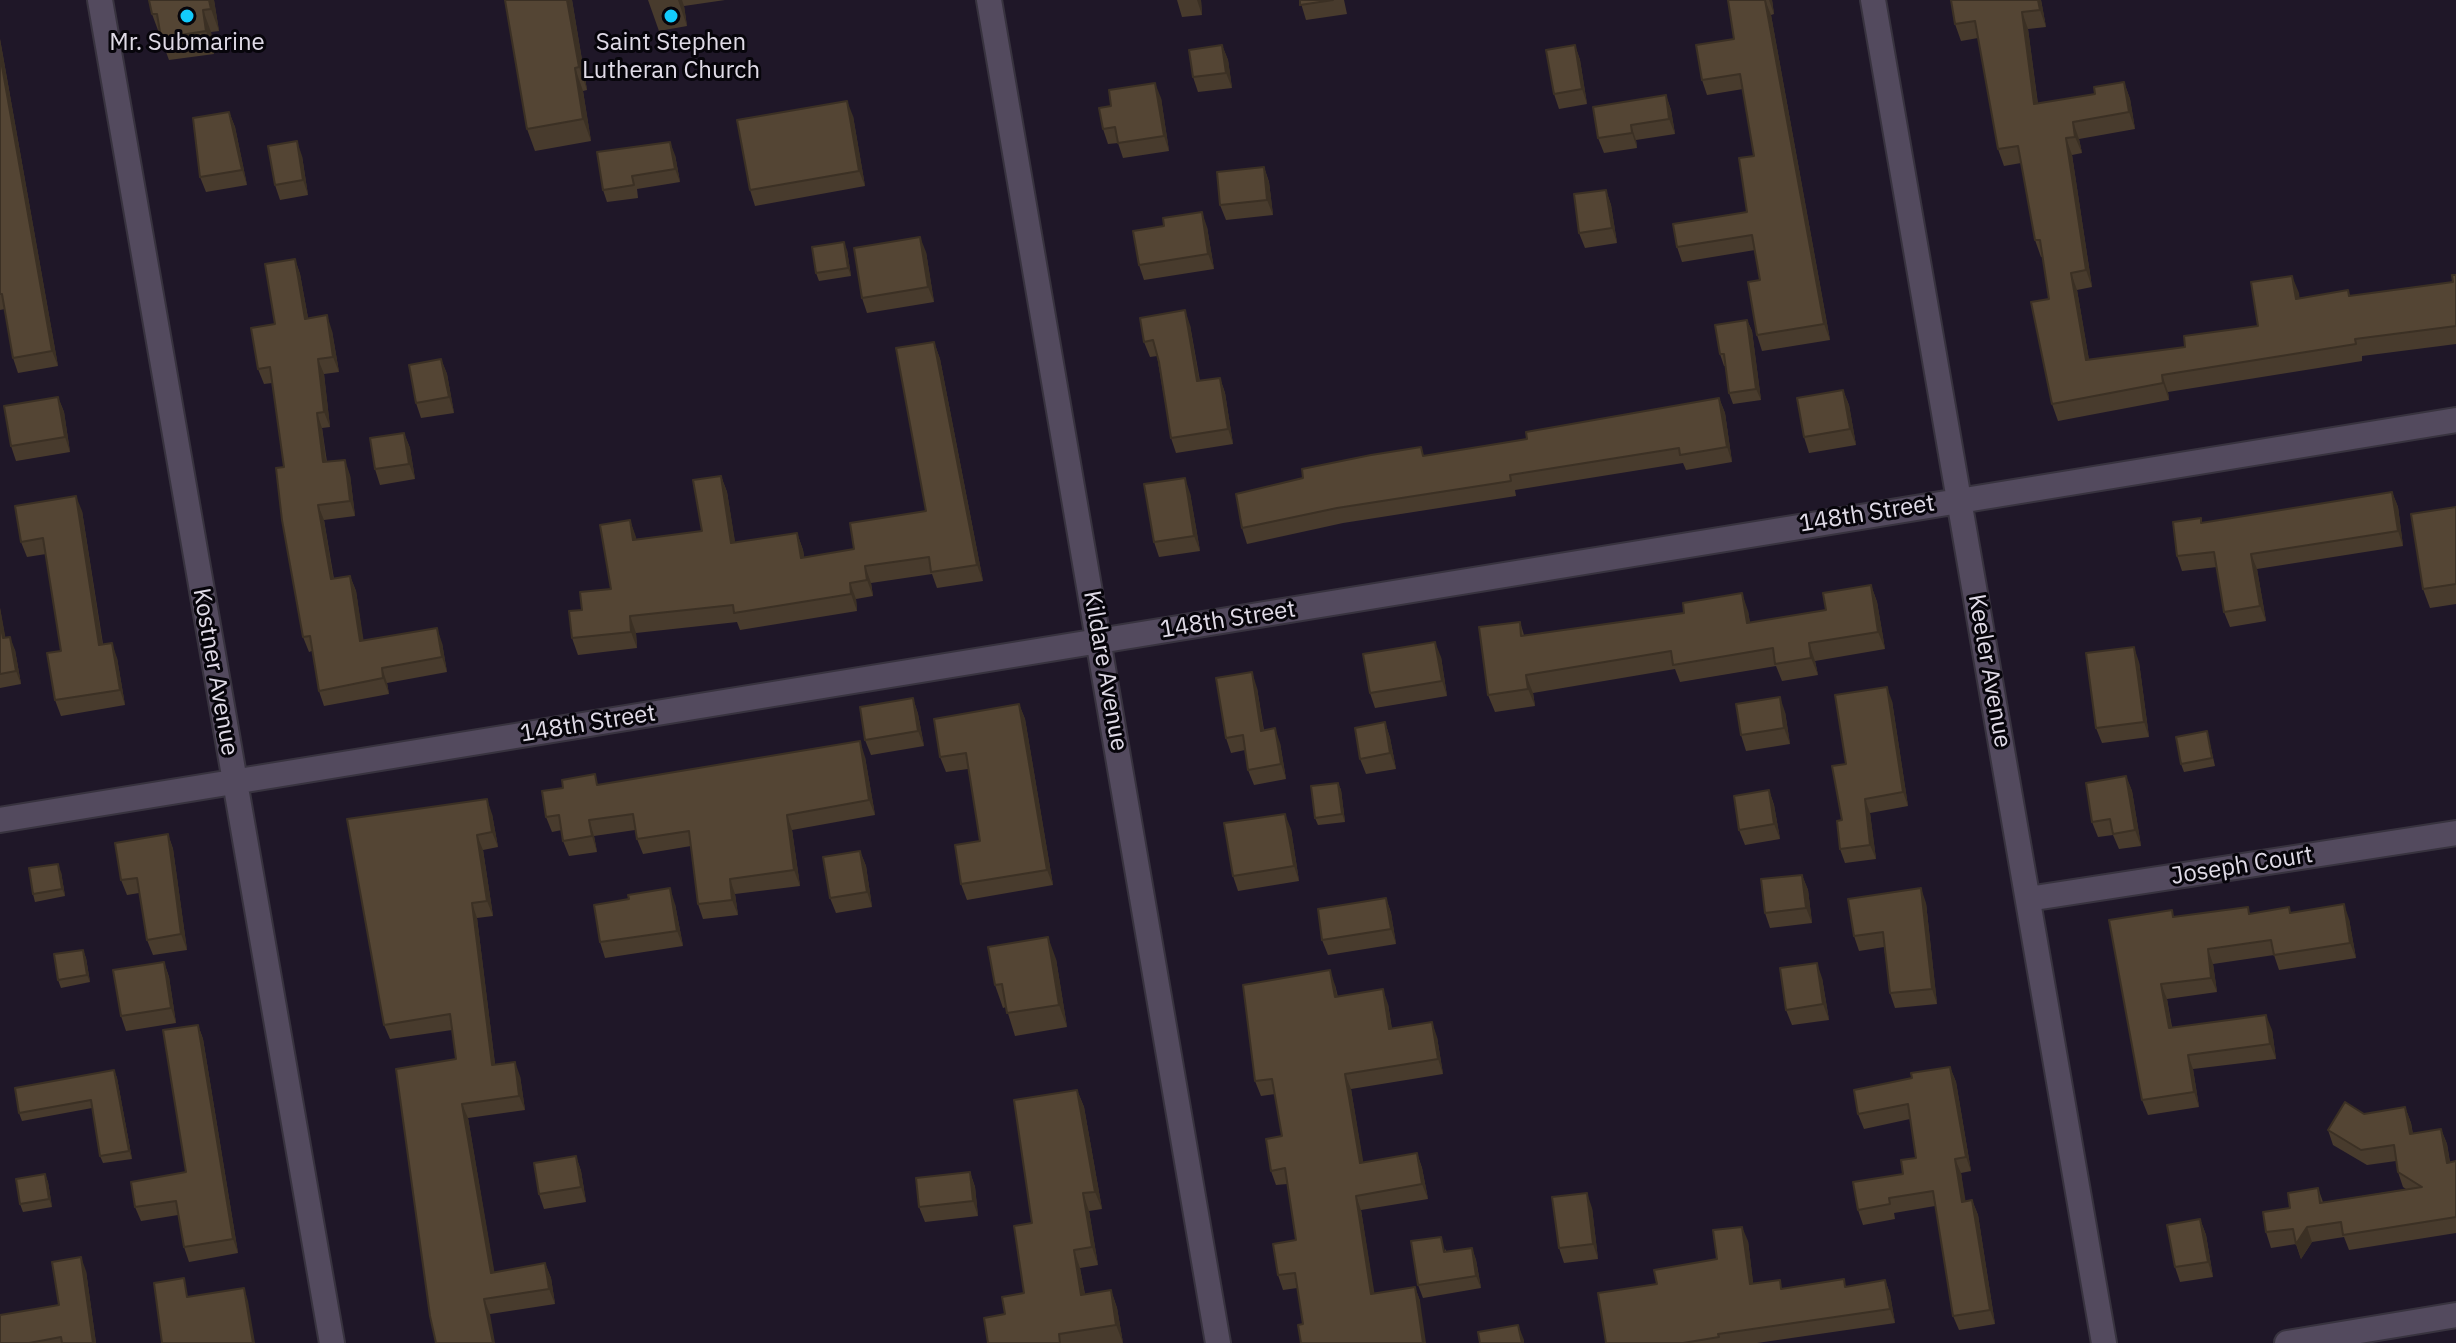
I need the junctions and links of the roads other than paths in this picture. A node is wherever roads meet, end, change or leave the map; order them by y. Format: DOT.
graph roads {
  1 [pos="100,0"];
  2 [pos="989,0"];
  3 [pos="1873,0"];
  4 [pos="2456,420"];
  5 [pos="1959,498"];
  6 [pos="1100,642"];
  7 [pos="234,782"];
  8 [pos="0,820"];
  9 [pos="2456,833"];
  10 [pos="2028,899"];
  11 [pos="2456,1315"];
  12 [pos="332,1343"];
  13 [pos="1218,1343"];
  14 [pos="2104,1343"];
  15 [pos="2287,1343"];
  1 -- 7 [label="street, Kostner Avenue"];
  2 -- 6 [label="street, Kildare Avenue"];
  3 -- 5 [label="street, Keeler Avenue"];
  4 -- 5 [label="street, 148th Street"];
  5 -- 6 [label="street, 148th Street"];
  5 -- 10 [label="street, Keeler Avenue"];
  6 -- 7 [label="street, 148th Street"];
  6 -- 13 [label="street, Kildare Avenue"];
  7 -- 8 [label="street, 148th Street"];
  7 -- 12 [label="street, Kostner Avenue"];
  9 -- 10 [label="street, Joseph Court"];
  10 -- 14 [label="street, Keeler Avenue"];
  11 -- 15 [label="street"];
}
